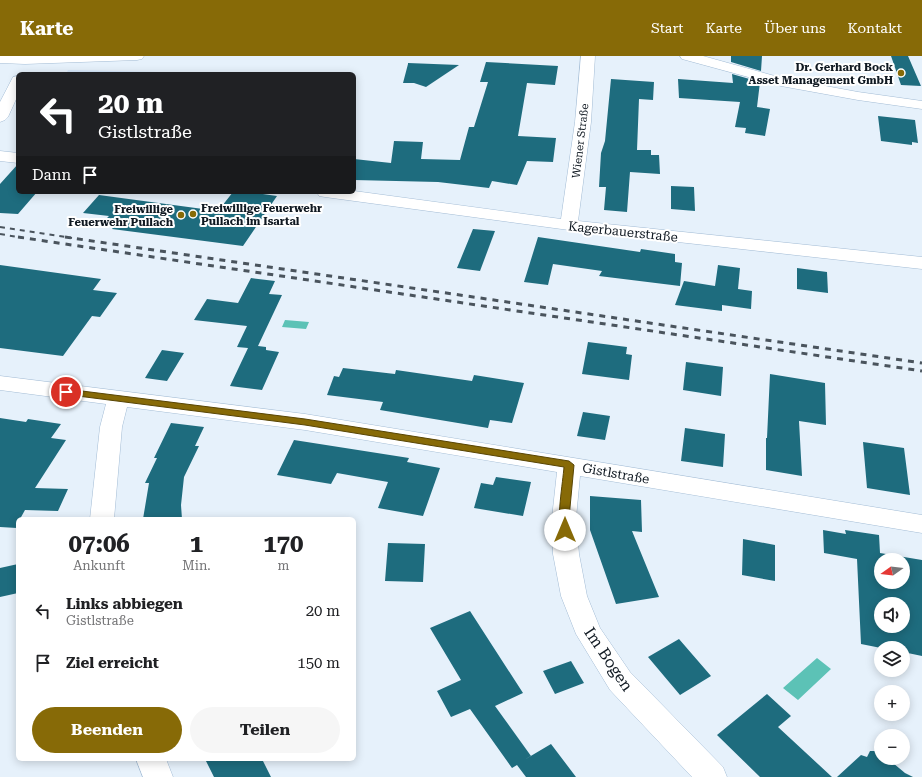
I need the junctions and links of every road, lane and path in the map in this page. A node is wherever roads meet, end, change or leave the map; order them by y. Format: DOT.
graph roads {
  1 [pos="137,56"];
  2 [pos="588,56"];
  3 [pos="687,56"];
  4 [pos="27,58"];
  5 [pos="0,59"];
  6 [pos="22,72"];
  7 [pos="16,84"];
  8 [pos="922,105"];
  9 [pos="0,118"];
  10 [pos="0,156"];
  11 [pos="16,158"];
  12 [pos="340,194"];
  13 [pos="569,225"];
  14 [pos="922,263"];
  15 [pos="0,383"];
  16 [pos="118,398"];
  17 [pos="569,465"];
  18 [pos="102,517"];
  19 [pos="922,524"];
  20 [pos="151,761"];
  21 [pos="158,777"];
  22 [pos="712,777"];
  1 -- 4 [label="street"];
  2 -- 13 [label="street, Wiener Straße"];
  3 -- 8 [label="street"];
  4 -- 5 [label="street"];
  4 -- 6 [label="street"];
  7 -- 9 [label="street"];
  10 -- 11 [label="street"];
  12 -- 13 [label="street, Kagerbauerstraße"];
  13 -- 14 [label="street, Kagerbauerstraße"];
  15 -- 16 [label="street, Gistlstraße"];
  16 -- 17 [label="street, Gistlstraße"];
  16 -- 18 [label="street"];
  17 -- 19 [label="street, Gistlstraße"];
  17 -- 22 [label="street, Im Bogen"];
  20 -- 21 [label="street"];
}
